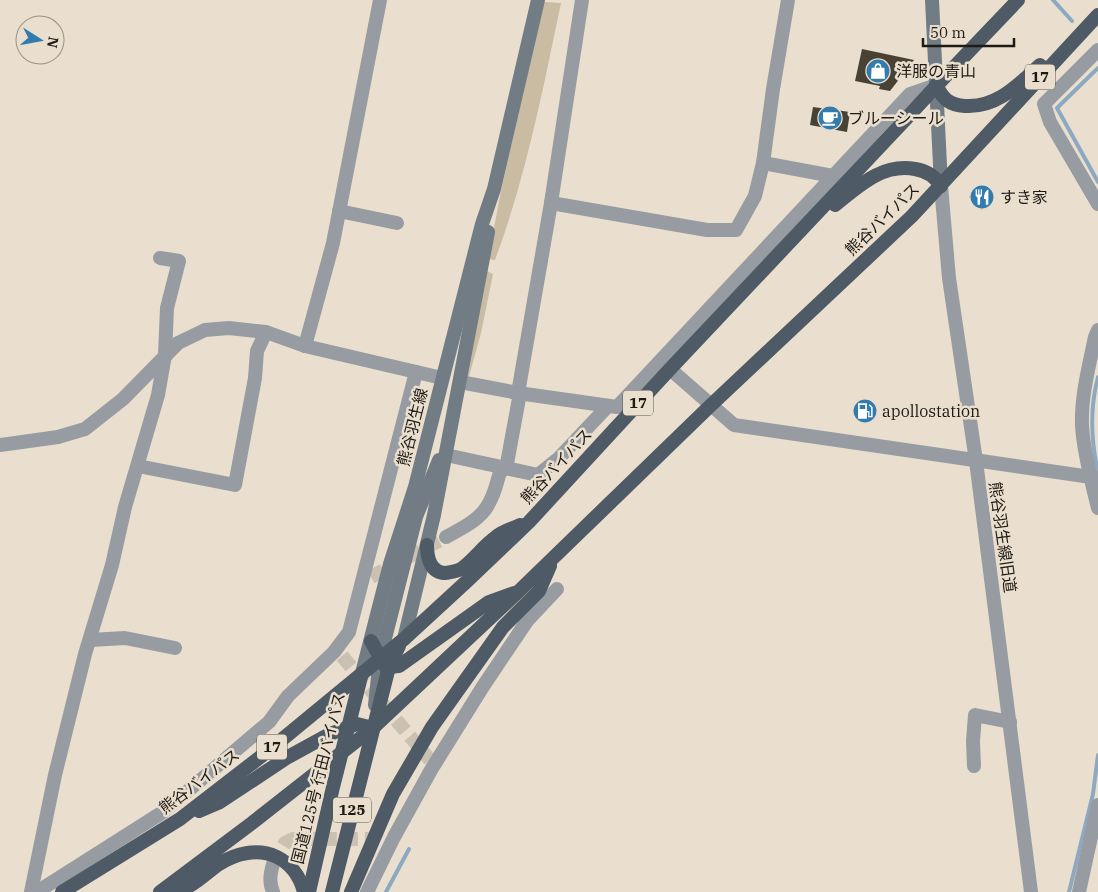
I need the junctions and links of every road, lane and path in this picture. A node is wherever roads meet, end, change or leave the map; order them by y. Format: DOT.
graph roads {
  1 [pos="380,0"];
  2 [pos="538,0"];
  3 [pos="582,0"];
  4 [pos="788,0"];
  5 [pos="932,0"];
  6 [pos="1018,0"];
  7 [pos="1098,15"];
  8 [pos="1075,39"];
  9 [pos="1098,50"];
  10 [pos="936,85"];
  11 [pos="763,163"];
  12 [pos="833,176"];
  13 [pos="941,186"];
  14 [pos="494,189"];
  15 [pos="551,203"];
  16 [pos="1098,204"];
  17 [pos="339,211"];
  18 [pos="397,223"];
  19 [pos="799,233"];
  20 [pos="160,258"];
  21 [pos="1098,330"];
  22 [pos="266,332"];
  23 [pos="305,346"];
  24 [pos="165,355"];
  25 [pos="670,369"];
  26 [pos="416,372"];
  27 [pos="442,378"];
  28 [pos="460,382"];
  29 [pos="519,393"];
  30 [pos="608,406"];
  31 [pos="710,406"];
  32 [pos="451,430"];
  33 [pos="0,445"];
  34 [pos="446,455"];
  35 [pos="976,461"];
  36 [pos="138,466"];
  37 [pos="503,468"];
  38 [pos="1093,478"];
  39 [pos="1098,508"];
  40 [pos="529,522"];
  41 [pos="446,537"];
  42 [pos="426,545"];
  43 [pos="554,558"];
  44 [pos="557,589"];
  45 [pos="520,591"];
  46 [pos="404,639"];
  47 [pos="90,640"];
  48 [pos="371,640"];
  49 [pos="175,648"];
  50 [pos="384,663"];
  51 [pos="362,673"];
  52 [pos="482,688"];
  53 [pos="1010,722"];
  54 [pos="348,726"];
  55 [pos="372,728"];
  56 [pos="342,751"];
  57 [pos="974,766"];
  58 [pos="1098,805"];
  59 [pos="180,819"];
  60 [pos="272,864"];
  61 [pos="31,892"];
  62 [pos="38,892"];
  63 [pos="62,892"];
  64 [pos="160,892"];
  65 [pos="173,892"];
  66 [pos="273,892"];
  67 [pos="304,892"];
  68 [pos="309,892"];
  69 [pos="332,892"];
  70 [pos="351,892"];
  71 [pos="360,892"];
  72 [pos="367,892"];
  73 [pos="1032,892"];
  74 [pos="1078,892"];
  1 -- 17 [label="street"];
  2 -- 14 [label="main road, 熊谷羽生線"];
  3 -- 15 [label="street"];
  4 -- 11 [label="street"];
  5 -- 10 [label="main road"];
  6 -- 10 [label="highway, 熊谷バイパス / 17"];
  7 -- 8 [label="highway, 熊谷バイパス / 17"];
  8 -- 10 [label="highway"];
  8 -- 13 [label="highway, 熊谷バイパス / 17"];
  9 -- 16 [label="street"];
  10 -- 12 [label="street"];
  10 -- 13 [label="main road"];
  10 -- 19 [label="highway, 熊谷バイパス / 17"];
  11 -- 12 [label="street"];
  11 -- 15 [label="street"];
  12 -- 30 [label="street"];
  13 -- 19 [label="highway"];
  13 -- 31 [label="highway, 熊谷バイパス / 17"];
  13 -- 35 [label="street, 熊谷羽生線旧道"];
  14 -- 27 [label="main road, 熊谷羽生線"];
  14 -- 28 [label="main road, 熊谷羽生線"];
  15 -- 29 [label="street"];
  17 -- 18 [label="street"];
  17 -- 23 [label="street"];
  19 -- 25 [label="highway, 熊谷バイパス / 17"];
  20 -- 24 [label="street"];
  21 -- 38 [label="street"];
  22 -- 23 [label="street"];
  22 -- 24 [label="street"];
  22 -- 36 [label="street"];
  23 -- 26 [label="street"];
  24 -- 33 [label="street"];
  24 -- 36 [label="street"];
  25 -- 31 [label="street"];
  25 -- 40 [label="highway, 熊谷バイパス / 17"];
  26 -- 27 [label="street"];
  26 -- 62 [label="street"];
  27 -- 48 [label="main road, 熊谷羽生線"];
  28 -- 29 [label="street"];
  28 -- 32 [label="main road, 熊谷羽生線"];
  29 -- 30 [label="street"];
  29 -- 37 [label="street"];
  30 -- 37 [label="street"];
  31 -- 35 [label="street"];
  31 -- 43 [label="highway, 熊谷バイパス / 17"];
  32 -- 34 [label="main road, 熊谷羽生線"];
  32 -- 50 [label="main road"];
  34 -- 37 [label="street"];
  34 -- 42 [label="main road, 熊谷羽生線"];
  35 -- 38 [label="street"];
  35 -- 53 [label="street, 熊谷羽生線旧道"];
  36 -- 47 [label="street"];
  37 -- 41 [label="street"];
  38 -- 39 [label="street"];
  40 -- 42 [label="highway"];
  40 -- 46 [label="highway, 熊谷バイパス / 17"];
  42 -- 46 [label="main road, 熊谷羽生線"];
  43 -- 45 [label="highway, 熊谷バイパス / 17"];
  43 -- 70 [label="highway"];
  44 -- 52 [label="street"];
  45 -- 50 [label="highway"];
  45 -- 55 [label="highway, 熊谷バイパス / 17"];
  46 -- 50 [label="highway, 125"];
  47 -- 49 [label="street"];
  47 -- 61 [label="street"];
  48 -- 50 [label="highway"];
  48 -- 51 [label="main road, 熊谷羽生線"];
  50 -- 51 [label="highway, 熊谷バイパス / 17"];
  50 -- 55 [label="highway, 125"];
  51 -- 54 [label="highway, 国道125号 行田バイパス / 125"];
  51 -- 59 [label="highway, 熊谷バイパス / 17"];
  52 -- 71 [label="street"];
  52 -- 72 [label="street"];
  53 -- 57 [label="street"];
  53 -- 73 [label="street, 熊谷羽生線旧道"];
  54 -- 55 [label="highway"];
  54 -- 56 [label="highway, 国道125号 行田バイパス / 125"];
  54 -- 59 [label="highway"];
  55 -- 56 [label="highway, 熊谷バイパス / 17"];
  55 -- 69 [label="highway, 125"];
  56 -- 64 [label="highway, 熊谷バイパス / 17"];
  56 -- 68 [label="highway, 国道125号 行田バイパス / 125"];
  58 -- 74 [label="street"];
  59 -- 63 [label="highway, 熊谷バイパス / 17"];
  60 -- 66 [label="street"];
  65 -- 67 [label="highway"];
}
